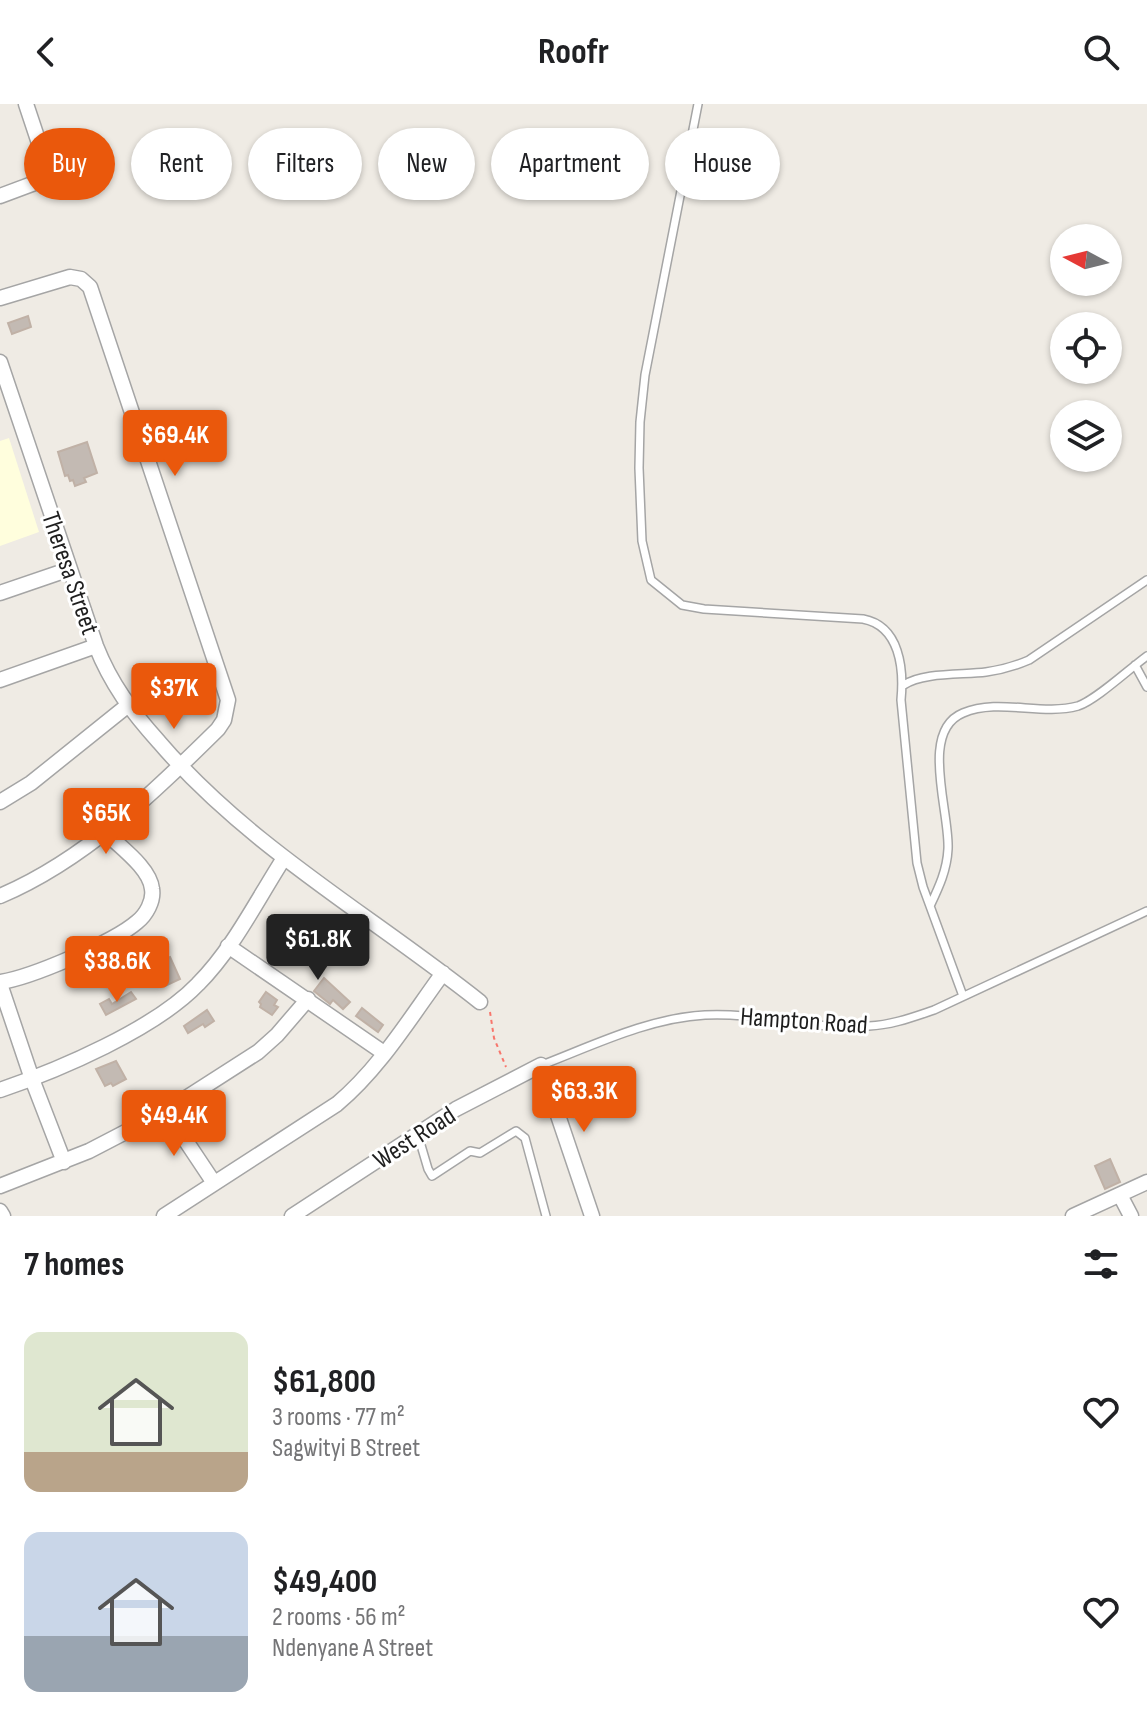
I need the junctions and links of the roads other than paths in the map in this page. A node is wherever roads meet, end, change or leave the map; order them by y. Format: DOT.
graph roads {
  1 [pos="26,104"];
  2 [pos="698,104"];
  3 [pos="34,128"];
  4 [pos="24,188"];
  5 [pos="0,196"];
  6 [pos="0,298"];
  7 [pos="0,362"];
  8 [pos="70,569"];
  9 [pos="1147,580"];
  10 [pos="0,593"];
  11 [pos="96,646"];
  12 [pos="1147,656"];
  13 [pos="1135,665"];
  14 [pos="0,680"];
  15 [pos="904,685"];
  16 [pos="1147,687"];
  17 [pos="127,706"];
  18 [pos="179,766"];
  19 [pos="0,802"];
  20 [pos="105,832"];
  21 [pos="284,858"];
  22 [pos="0,896"];
  23 [pos="930,906"];
  24 [pos="1147,911"];
  25 [pos="228,946"];
  26 [pos="443,973"];
  27 [pos="0,983"];
  28 [pos="963,996"];
  29 [pos="308,999"];
  30 [pos="480,1002"];
  31 [pos="384,1053"];
  32 [pos="541,1065"];
  33 [pos="32,1079"];
  34 [pos="0,1090"];
  35 [pos="166,1111"];
  36 [pos="418,1135"];
  37 [pos="64,1162"];
  38 [pos="1147,1182"];
  39 [pos="214,1183"];
  40 [pos="0,1186"];
  41 [pos="1120,1195"];
  42 [pos="0,1211"];
  43 [pos="3,1216"];
  44 [pos="164,1216"];
  45 [pos="292,1216"];
  46 [pos="546,1216"];
  47 [pos="592,1216"];
  48 [pos="1073,1216"];
  49 [pos="1131,1216"];
  1 -- 3 [label="street"];
  2 -- 15 [label="lane"];
  4 -- 5 [label="street"];
  6 -- 18 [label="street"];
  7 -- 8 [label="street, Theresa Street"];
  8 -- 10 [label="street"];
  8 -- 11 [label="street, Theresa Street"];
  9 -- 15 [label="lane"];
  11 -- 14 [label="street"];
  11 -- 17 [label="street, Theresa Street"];
  12 -- 13 [label="lane"];
  13 -- 16 [label="lane"];
  13 -- 23 [label="lane"];
  15 -- 23 [label="lane"];
  17 -- 18 [label="street, Theresa Street"];
  17 -- 19 [label="street"];
  18 -- 20 [label="street"];
  18 -- 21 [label="street, Theresa Street"];
  20 -- 22 [label="street"];
  20 -- 27 [label="street"];
  21 -- 25 [label="street"];
  21 -- 26 [label="street, Theresa Street"];
  23 -- 28 [label="lane"];
  24 -- 28 [label="lane, Hampton Road"];
  25 -- 29 [label="street"];
  25 -- 33 [label="street"];
  26 -- 30 [label="street, Theresa Street"];
  26 -- 31 [label="street"];
  27 -- 33 [label="street"];
  28 -- 32 [label="lane, Hampton Road"];
  29 -- 31 [label="street"];
  29 -- 35 [label="street"];
  31 -- 39 [label="street"];
  32 -- 36 [label="street, West Road"];
  32 -- 47 [label="street"];
  33 -- 34 [label="street"];
  33 -- 37 [label="street"];
  35 -- 37 [label="street"];
  35 -- 39 [label="street"];
  36 -- 45 [label="street, West Road"];
  36 -- 46 [label="lane"];
  37 -- 40 [label="street"];
  38 -- 41 [label="street"];
  39 -- 44 [label="street"];
  41 -- 48 [label="street"];
  41 -- 49 [label="street"];
  42 -- 43 [label="street"];
}
